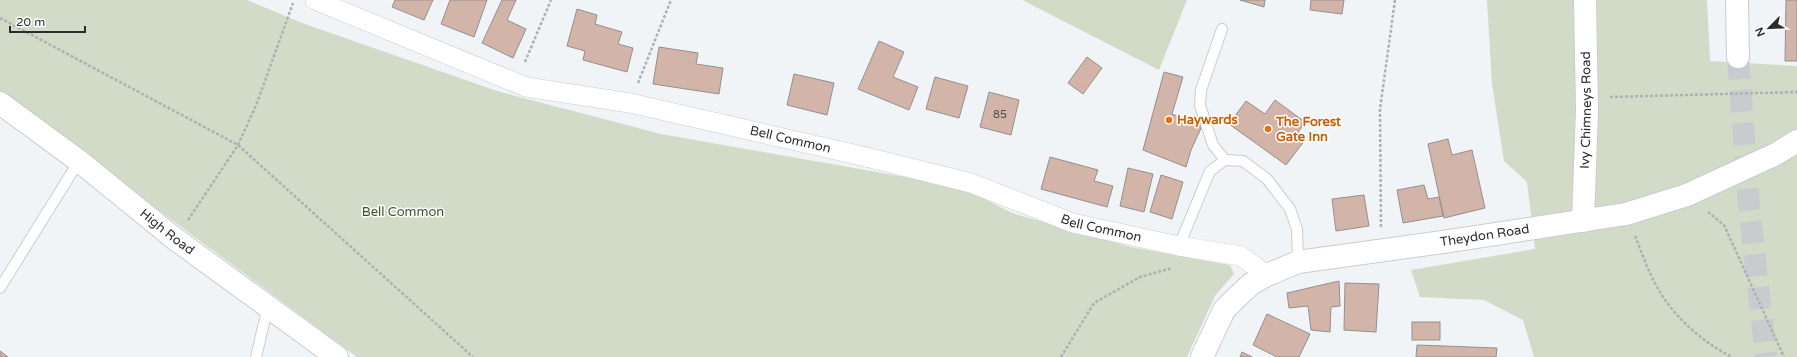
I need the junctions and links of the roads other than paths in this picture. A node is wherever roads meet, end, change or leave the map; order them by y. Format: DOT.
graph roads {
  1 [pos="315,0"];
  2 [pos="1585,0"];
  3 [pos="1737,0"];
  4 [pos="1222,29"];
  5 [pos="1738,57"];
  6 [pos="0,103"];
  7 [pos="1797,141"];
  8 [pos="1225,160"];
  9 [pos="79,161"];
  10 [pos="1583,221"];
  11 [pos="1179,246"];
  12 [pos="1298,262"];
  13 [pos="1267,275"];
  14 [pos="0,288"];
  15 [pos="268,305"];
  16 [pos="256,357"];
  17 [pos="337,357"];
  18 [pos="1202,357"];
  1 -- 11 [label="street, Bell Common"];
  2 -- 10 [label="main road, Ivy Chimneys Road"];
  3 -- 5 [label="main road"];
  4 -- 8 [label="lane"];
  6 -- 9 [label="main road, High Road"];
  7 -- 10 [label="main road, Theydon Road"];
  8 -- 11 [label="lane"];
  8 -- 12 [label="lane"];
  9 -- 14 [label="lane"];
  9 -- 15 [label="main road, High Road"];
  10 -- 12 [label="main road, Theydon Road"];
  11 -- 13 [label="street, Bell Common"];
  12 -- 13 [label="main road, Theydon Road"];
  13 -- 18 [label="main road, Theydon Road"];
  15 -- 16 [label="lane"];
  15 -- 17 [label="main road, High Road"];
}
